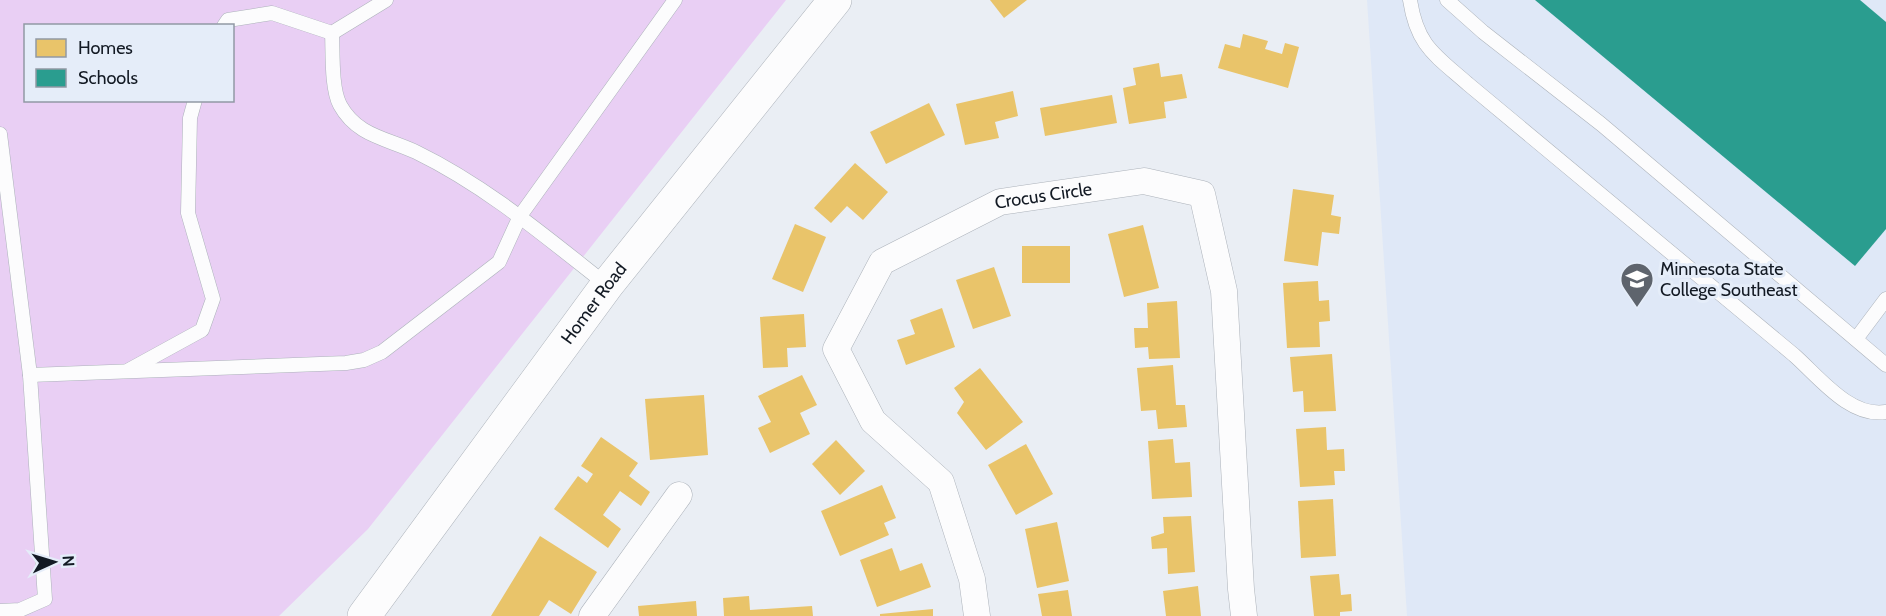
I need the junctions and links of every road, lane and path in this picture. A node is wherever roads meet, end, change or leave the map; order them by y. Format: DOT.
graph roads {
  1 [pos="386,0"];
  2 [pos="675,0"];
  3 [pos="835,0"];
  4 [pos="1410,0"];
  5 [pos="1447,0"];
  6 [pos="225,24"];
  7 [pos="332,33"];
  8 [pos="194,102"];
  9 [pos="0,134"];
  10 [pos="520,216"];
  11 [pos="608,285"];
  12 [pos="1886,299"];
  13 [pos="1856,339"];
  14 [pos="1886,365"];
  15 [pos="127,371"];
  16 [pos="30,375"];
  17 [pos="1886,412"];
  18 [pos="679,495"];
  19 [pos="0,611"];
  20 [pos="364,616"];
  21 [pos="592,616"];
  22 [pos="977,616"];
  23 [pos="1245,616"];
  1 -- 7 [label="lane"];
  2 -- 10 [label="lane"];
  3 -- 11 [label="street, Homer Road"];
  4 -- 17 [label="lane"];
  5 -- 13 [label="lane"];
  6 -- 7 [label="lane"];
  7 -- 10 [label="lane"];
  8 -- 15 [label="lane"];
  9 -- 16 [label="lane"];
  10 -- 11 [label="lane"];
  10 -- 15 [label="lane"];
  11 -- 20 [label="street, Homer Road"];
  12 -- 13 [label="lane"];
  13 -- 14 [label="lane"];
  15 -- 16 [label="lane"];
  16 -- 19 [label="lane"];
  18 -- 21 [label="street"];
  22 -- 23 [label="street, Crocus Circle"];
}
